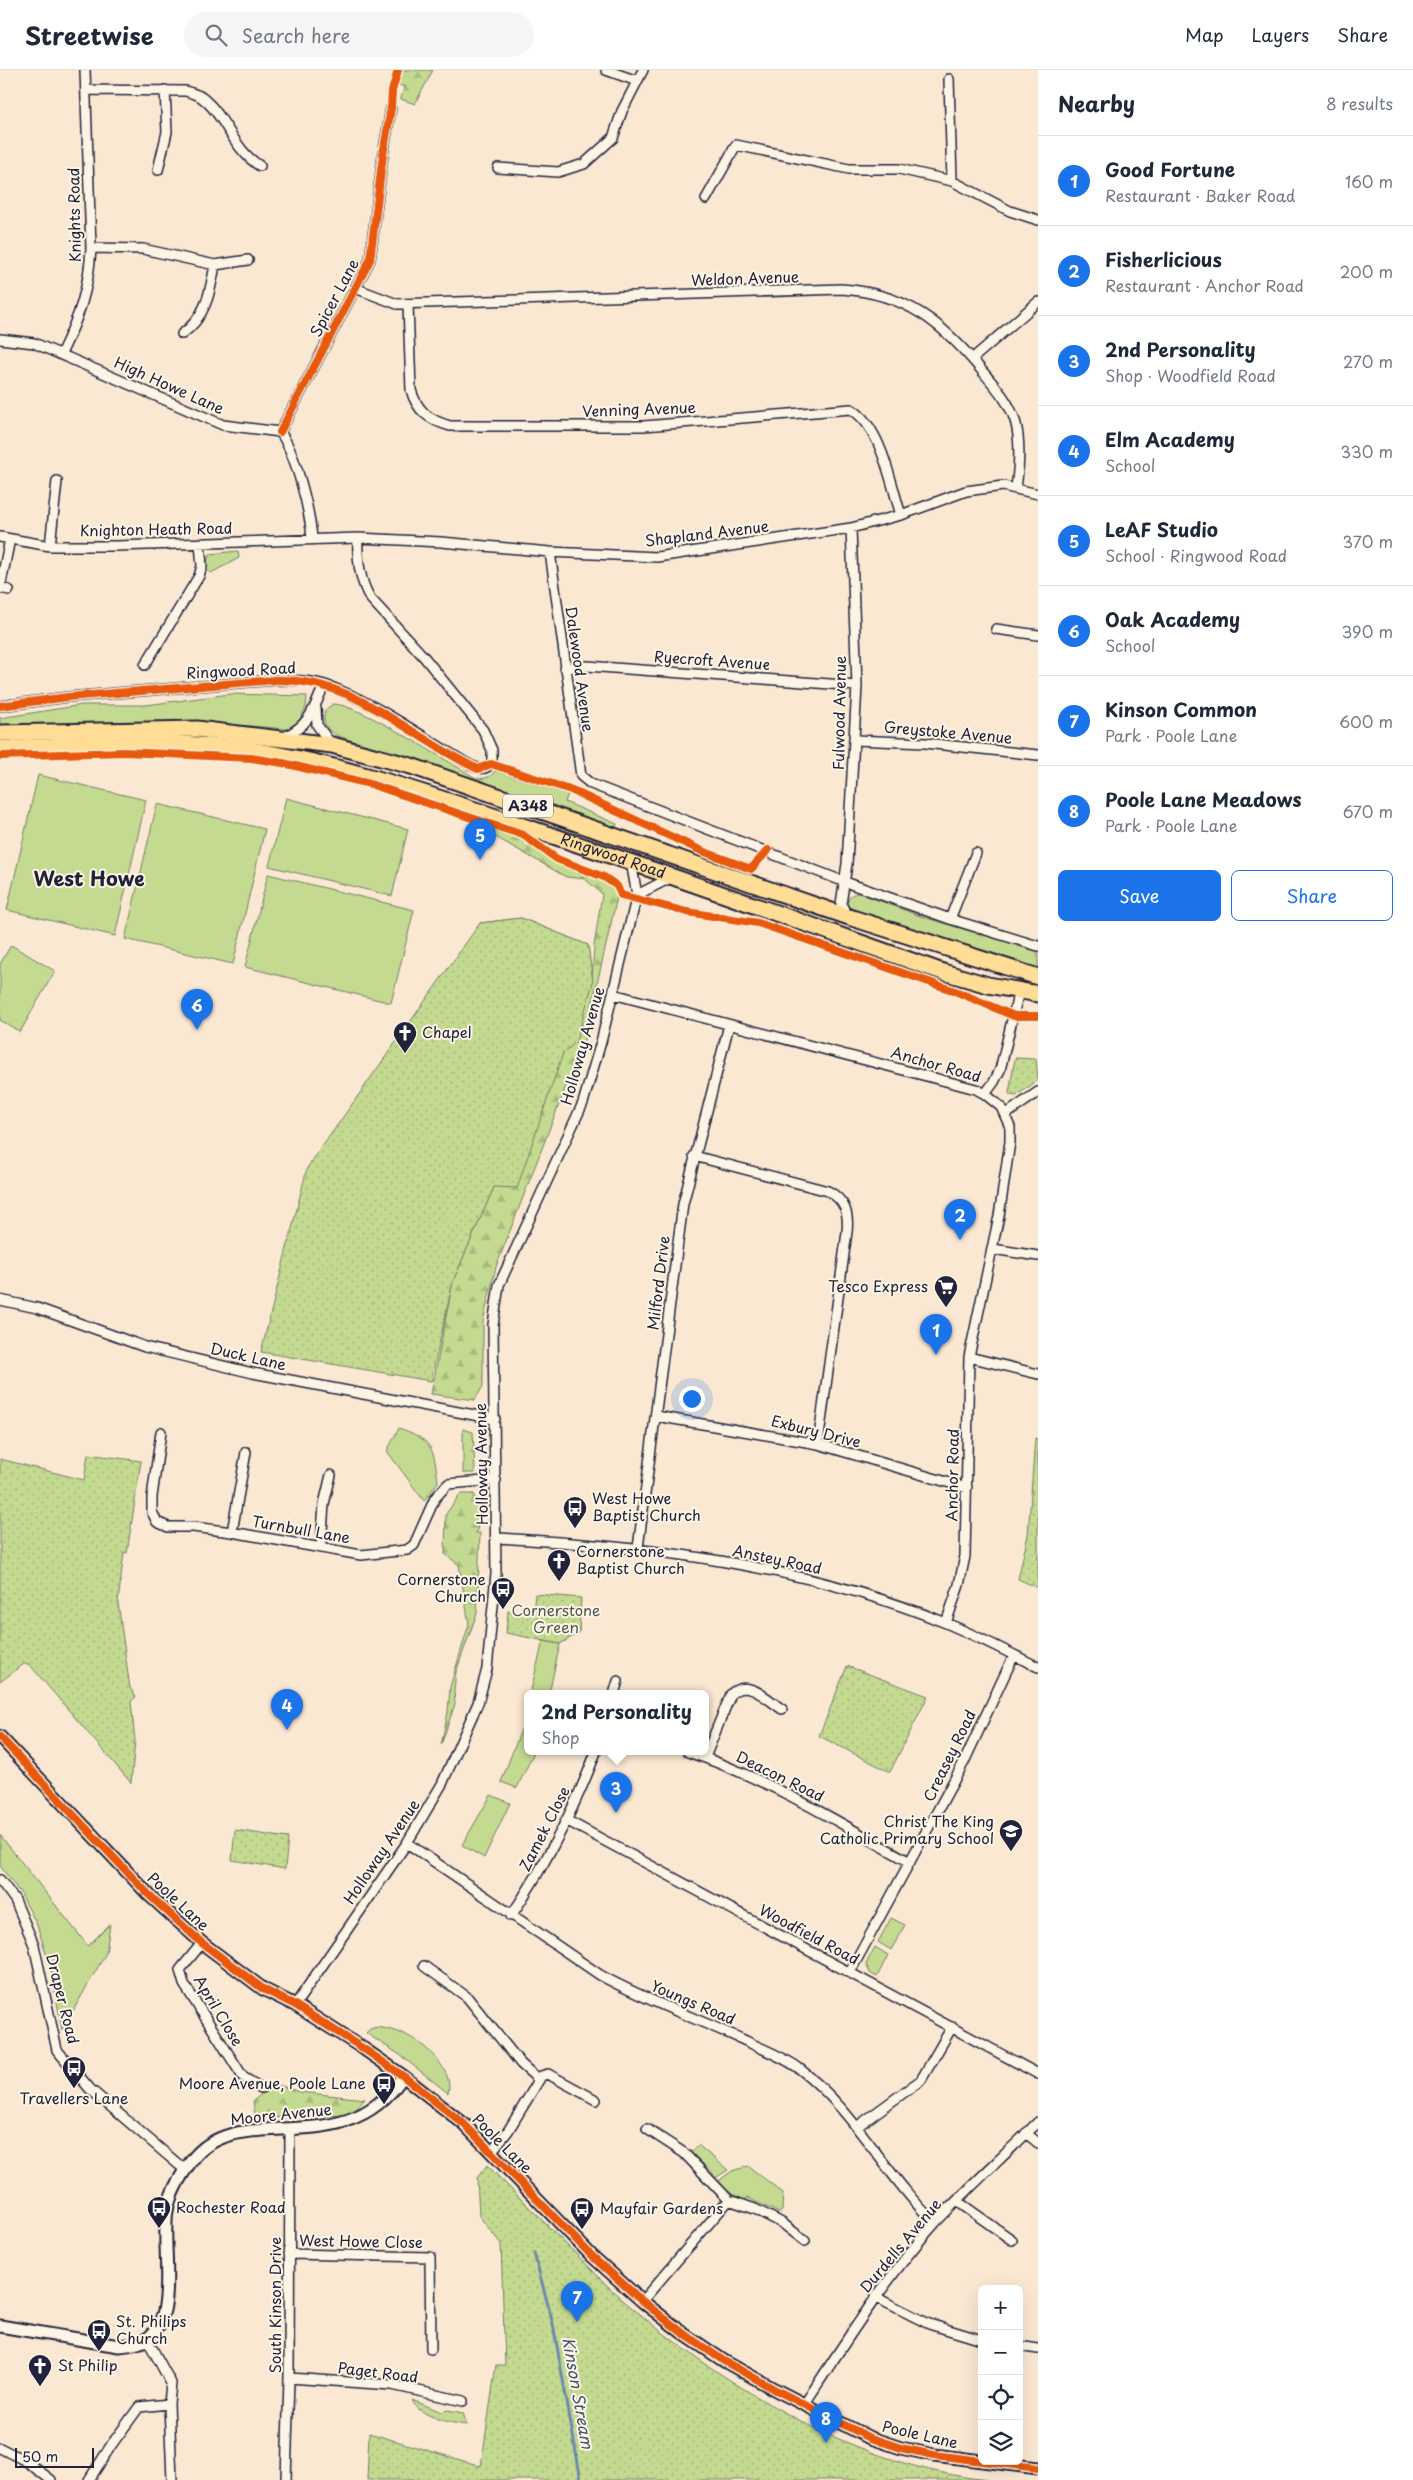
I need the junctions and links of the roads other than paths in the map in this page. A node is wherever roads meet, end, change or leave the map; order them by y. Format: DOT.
graph roads {
  1 [pos="84,70"];
  2 [pos="606,70"];
  3 [pos="644,70"];
  4 [pos="949,79"];
  5 [pos="637,81"];
  6 [pos="86,90"];
  7 [pos="165,90"];
  8 [pos="391,108"];
  9 [pos="260,166"];
  10 [pos="498,168"];
  11 [pos="158,170"];
  12 [pos="952,181"];
  13 [pos="706,198"];
  14 [pos="1038,220"];
  15 [pos="91,248"];
  16 [pos="248,260"];
  17 [pos="215,265"];
  18 [pos="355,288"];
  19 [pos="1038,302"];
  20 [pos="408,304"];
  21 [pos="182,334"];
  22 [pos="0,339"];
  23 [pos="61,354"];
  24 [pos="972,359"];
  25 [pos="280,432"];
  26 [pos="57,481"];
  27 [pos="1016,488"];
  28 [pos="1038,494"];
  29 [pos="901,515"];
  30 [pos="851,528"];
  31 [pos="0,537"];
  32 [pos="358,538"];
  33 [pos="10,539"];
  34 [pos="312,539"];
  35 [pos="200,544"];
  36 [pos="50,546"];
  37 [pos="550,552"];
  38 [pos="3,588"];
  39 [pos="996,629"];
  40 [pos="1038,635"];
  41 [pos="146,665"];
  42 [pos="565,668"];
  43 [pos="324,685"];
  44 [pos="857,686"];
  45 [pos="316,705"];
  46 [pos="0,706"];
  47 [pos="0,733"];
  48 [pos="283,738"];
  49 [pos="855,740"];
  50 [pos="332,745"];
  51 [pos="0,748"];
  52 [pos="1038,755"];
  53 [pos="976,853"];
  54 [pos="631,862"];
  55 [pos="672,877"];
  56 [pos="845,882"];
  57 [pos="637,895"];
  58 [pos="841,897"];
  59 [pos="822,906"];
  60 [pos="848,916"];
  61 [pos="950,919"];
  62 [pos="1038,946"];
  63 [pos="1038,977"];
  64 [pos="1020,991"];
  65 [pos="613,994"];
  66 [pos="1038,994"];
  67 [pos="730,1025"];
  68 [pos="1038,1092"];
  69 [pos="986,1094"];
  70 [pos="1005,1115"];
  71 [pos="694,1156"];
  72 [pos="993,1249"];
  73 [pos="1038,1256"];
  74 [pos="0,1300"];
  75 [pos="969,1357"];
  76 [pos="1038,1374"];
  77 [pos="656,1416"];
  78 [pos="495,1419"];
  79 [pos="161,1432"];
  80 [pos="818,1444"];
  81 [pos="246,1452"];
  82 [pos="331,1475"];
  83 [pos="496,1480"];
  84 [pos="967,1488"];
  85 [pos="232,1532"];
  86 [pos="496,1538"];
  87 [pos="321,1546"];
  88 [pos="638,1548"];
  89 [pos="946,1623"];
  90 [pos="1014,1655"];
  91 [pos="1038,1667"];
  92 [pos="618,1681"];
  93 [pos="615,1690"];
  94 [pos="782,1709"];
  95 [pos="0,1737"];
  96 [pos="709,1747"];
  97 [pos="595,1755"];
  98 [pos="698,1755"];
  99 [pos="705,1757"];
  100 [pos="566,1820"];
  101 [pos="407,1843"];
  102 [pos="910,1862"];
  103 [pos="0,1880"];
  104 [pos="511,1916"];
  105 [pos="202,1943"];
  106 [pos="424,1966"];
  107 [pos="850,1972"];
  108 [pos="295,2005"];
  109 [pos="952,2027"];
  110 [pos="1038,2074"];
  111 [pos="403,2076"];
  112 [pos="539,2080"];
  113 [pos="261,2088"];
  114 [pos="596,2100"];
  115 [pos="1038,2122"];
  116 [pos="858,2126"];
  117 [pos="647,2129"];
  118 [pos="290,2130"];
  119 [pos="1026,2134"];
  120 [pos="1038,2143"];
  121 [pos="492,2151"];
  122 [pos="185,2170"];
  123 [pos="729,2200"];
  124 [pos="957,2201"];
  125 [pos="935,2223"];
  126 [pos="1012,2240"];
  127 [pos="805,2241"];
  128 [pos="289,2254"];
  129 [pos="875,2296"];
  130 [pos="642,2301"];
  131 [pos="0,2326"];
  132 [pos="147,2339"];
  133 [pos="978,2339"];
  134 [pos="1023,2347"];
  135 [pos="431,2349"];
  136 [pos="1038,2349"];
  137 [pos="289,2378"];
  138 [pos="463,2401"];
  139 [pos="169,2404"];
  140 [pos="804,2405"];
  141 [pos="0,2448"];
  142 [pos="1038,2468"];
  143 [pos="51,2480"];
  144 [pos="89,2480"];
  145 [pos="172,2480"];
  146 [pos="286,2480"];
  1 -- 6 [label="street, Knights Road"];
  2 -- 5 [label="street"];
  3 -- 5 [label="street"];
  4 -- 12 [label="street"];
  5 -- 10 [label="street"];
  6 -- 7 [label="street"];
  6 -- 15 [label="street, Knights Road"];
  7 -- 9 [label="street"];
  7 -- 11 [label="street"];
  8 -- 18 [label="street, Spicer Lane"];
  12 -- 13 [label="street"];
  12 -- 14 [label="street"];
  15 -- 17 [label="street"];
  15 -- 23 [label="street, Knights Road"];
  16 -- 17 [label="street"];
  17 -- 21 [label="street"];
  18 -- 20 [label="street, Weldon Avenue"];
  18 -- 25 [label="street, Spicer Lane"];
  19 -- 24 [label="street"];
  20 -- 24 [label="street, Weldon Avenue"];
  20 -- 29 [label="street, Venning Avenue"];
  22 -- 23 [label="street, High Howe Lane"];
  23 -- 25 [label="street, High Howe Lane"];
  24 -- 27 [label="street, Weldon Avenue"];
  25 -- 34 [label="street"];
  26 -- 36 [label="street"];
  27 -- 28 [label="street, Shapland Avenue"];
  27 -- 29 [label="street, Shapland Avenue"];
  29 -- 30 [label="street, Shapland Avenue"];
  30 -- 37 [label="street, Shapland Avenue"];
  30 -- 44 [label="street, Fulwood Avenue"];
  31 -- 33 [label="street, Knighton Heath Road"];
  32 -- 34 [label="street, Shapland Avenue"];
  32 -- 37 [label="street, Shapland Avenue"];
  32 -- 43 [label="street, Ringwood Road"];
  33 -- 36 [label="street, Knighton Heath Road"];
  33 -- 38 [label="street"];
  34 -- 35 [label="street, Knighton Heath Road"];
  35 -- 36 [label="street, Knighton Heath Road"];
  35 -- 41 [label="street"];
  37 -- 42 [label="street, Dalewood Avenue"];
  39 -- 40 [label="street"];
  42 -- 44 [label="street, Ryecroft Avenue"];
  42 -- 56 [label="street, Dalewood Avenue"];
  43 -- 45 [label="street"];
  43 -- 46 [label="street, Ringwood Road"];
  44 -- 49 [label="street, Fulwood Avenue"];
  45 -- 48 [label="street"];
  45 -- 50 [label="street"];
  47 -- 48 [label="highway, Ringwood Road / A348"];
  48 -- 50 [label="highway, Ringwood Road / A348"];
  49 -- 52 [label="street, Greystoke Avenue"];
  49 -- 56 [label="street, Fulwood Avenue"];
  50 -- 59 [label="highway, Ringwood Road / A348"];
  51 -- 54 [label="highway, Ringwood Road / A348"];
  53 -- 61 [label="street"];
  54 -- 55 [label="highway, Ringwood Road / A348"];
  54 -- 57 [label="street, Holloway Avenue"];
  55 -- 57 [label="street"];
  55 -- 64 [label="highway, Ringwood Road / A348"];
  56 -- 58 [label="street, Fulwood Avenue"];
  56 -- 61 [label="street"];
  57 -- 65 [label="street, Holloway Avenue"];
  58 -- 59 [label="street"];
  58 -- 60 [label="street"];
  59 -- 60 [label="highway, Ringwood Road / A348"];
  60 -- 63 [label="highway, Ringwood Road / A348"];
  61 -- 62 [label="street"];
  64 -- 66 [label="highway, Ringwood Road / A348"];
  64 -- 69 [label="street"];
  65 -- 67 [label="street, Anchor Road"];
  65 -- 78 [label="street, Holloway Avenue"];
  67 -- 69 [label="street, Anchor Road"];
  67 -- 71 [label="street, Milford Drive"];
  68 -- 70 [label="street"];
  69 -- 70 [label="street, Anchor Road"];
  70 -- 72 [label="street, Anchor Road"];
  71 -- 77 [label="street, Milford Drive"];
  71 -- 80 [label="street"];
  72 -- 73 [label="street"];
  72 -- 75 [label="street, Anchor Road"];
  74 -- 78 [label="street, Duck Lane"];
  75 -- 76 [label="street"];
  75 -- 84 [label="street, Anchor Road"];
  77 -- 80 [label="street, Exbury Drive"];
  77 -- 88 [label="street, Milford Drive"];
  78 -- 83 [label="street, Holloway Avenue"];
  79 -- 85 [label="street, Turnbull Lane"];
  80 -- 84 [label="street, Exbury Drive"];
  81 -- 85 [label="street"];
  82 -- 87 [label="street"];
  83 -- 86 [label="street, Holloway Avenue"];
  83 -- 87 [label="street, Turnbull Lane"];
  84 -- 89 [label="street, Anchor Road"];
  85 -- 87 [label="street, Turnbull Lane"];
  86 -- 88 [label="street, Anstey Road"];
  86 -- 101 [label="street, Holloway Avenue"];
  88 -- 89 [label="street, Anstey Road"];
  89 -- 90 [label="street, Anstey Road"];
  90 -- 91 [label="street, Anstey Road"];
  90 -- 102 [label="street, Creasey Road"];
  92 -- 93 [label="street"];
  94 -- 96 [label="street"];
  95 -- 105 [label="street, Poole Lane"];
  97 -- 100 [label="street, Zamek Close"];
  98 -- 99 [label="street, Deacon Road"];
  99 -- 102 [label="street, Deacon Road"];
  100 -- 104 [label="street, Zamek Close"];
  100 -- 107 [label="street, Woodfield Road"];
  101 -- 104 [label="street, Youngs Road"];
  101 -- 108 [label="street, Holloway Avenue"];
  102 -- 107 [label="street, Creasey Road"];
  103 -- 122 [label="street, Draper Road"];
  104 -- 116 [label="street, Youngs Road"];
  105 -- 108 [label="street, Poole Lane"];
  105 -- 113 [label="street, April Close"];
  106 -- 112 [label="street"];
  107 -- 109 [label="street, Woodfield Road"];
  108 -- 111 [label="street, Poole Lane"];
  109 -- 110 [label="street, Woodfield Road"];
  109 -- 116 [label="street"];
  111 -- 118 [label="street, Moore Avenue"];
  111 -- 121 [label="street, Poole Lane"];
  112 -- 114 [label="street"];
  112 -- 121 [label="street"];
  115 -- 119 [label="street, Durdells Avenue"];
  116 -- 125 [label="street, Youngs Road"];
  117 -- 123 [label="street"];
  118 -- 122 [label="street, Moore Avenue"];
  118 -- 128 [label="street, South Kinson Drive"];
  119 -- 120 [label="street"];
  119 -- 124 [label="street, Durdells Avenue"];
  121 -- 130 [label="street, Poole Lane"];
  122 -- 132 [label="street, Moore Avenue"];
  123 -- 127 [label="street"];
  123 -- 130 [label="street"];
  124 -- 125 [label="street, Durdells Avenue"];
  124 -- 126 [label="street"];
  125 -- 129 [label="street, Durdells Avenue"];
  128 -- 135 [label="street, West Howe Close"];
  128 -- 137 [label="street, South Kinson Drive"];
  129 -- 133 [label="street"];
  129 -- 140 [label="street, Durdells Avenue"];
  130 -- 140 [label="street, Poole Lane"];
  131 -- 132 [label="street"];
  132 -- 139 [label="street"];
  134 -- 136 [label="street"];
  137 -- 138 [label="street, Paget Road"];
  137 -- 146 [label="street, South Kinson Drive"];
  139 -- 144 [label="street"];
  139 -- 145 [label="street"];
  140 -- 142 [label="street, Poole Lane"];
  141 -- 143 [label="street"];
}
